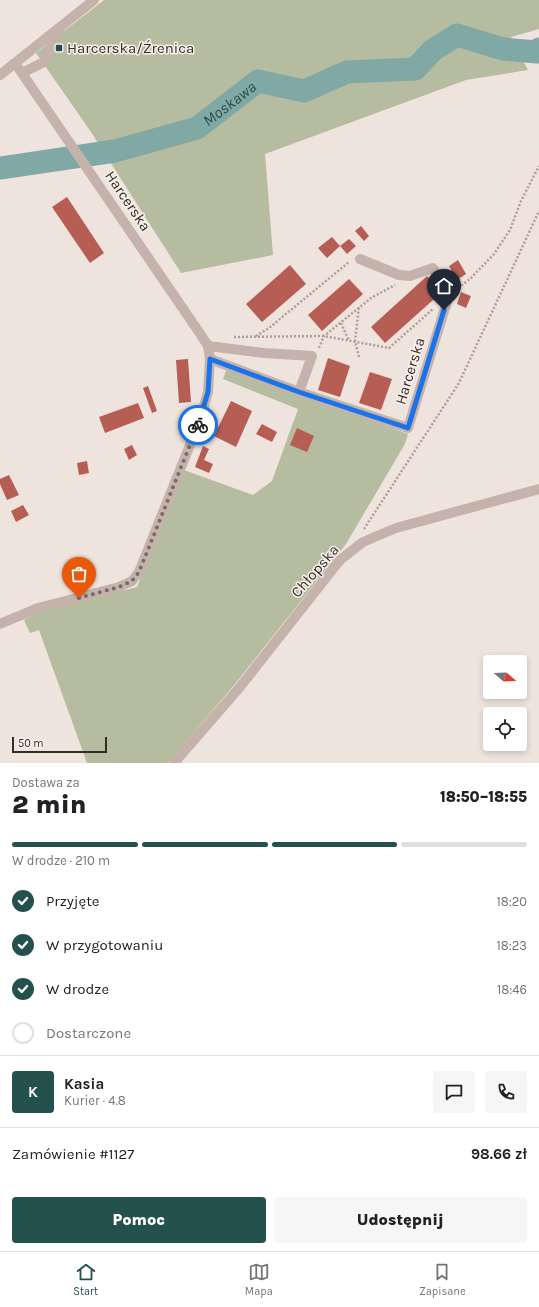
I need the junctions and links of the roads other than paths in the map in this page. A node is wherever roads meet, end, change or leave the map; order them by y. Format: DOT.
graph roads {
  1 [pos="94,0"];
  2 [pos="62,26"];
  3 [pos="15,63"];
  4 [pos="22,73"];
  5 [pos="0,75"];
  6 [pos="360,259"];
  7 [pos="208,346"];
  8 [pos="210,359"];
  9 [pos="299,392"];
  10 [pos="539,489"];
  11 [pos="0,624"];
  12 [pos="174,763"];
  1 -- 2 [label="street"];
  2 -- 3 [label="street"];
  2 -- 4 [label="street"];
  3 -- 4 [label="street, Harcerska"];
  3 -- 5 [label="street"];
  4 -- 7 [label="street, Harcerska"];
  6 -- 9 [label="street, Harcerska"];
  7 -- 8 [label="street, Harcerska"];
  7 -- 9 [label="street"];
  8 -- 9 [label="street, Harcerska"];
  8 -- 11 [label="street, Harcerska"];
  10 -- 12 [label="street, Chłopska"];
}
